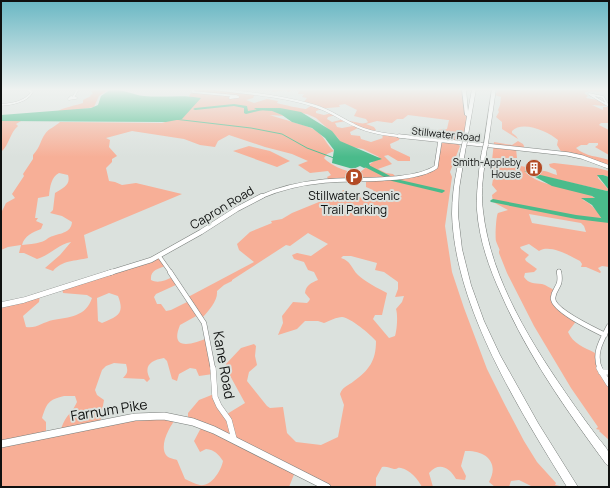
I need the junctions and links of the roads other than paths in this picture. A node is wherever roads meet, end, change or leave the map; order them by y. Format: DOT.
graph roads {
  1 [pos="330,112"];
  2 [pos="466,112"];
  3 [pos="470,112"];
  4 [pos="490,112"];
  5 [pos="467,127"];
  6 [pos="440,142"];
  7 [pos="609,167"];
  8 [pos="159,256"];
  9 [pos="559,271"];
  10 [pos="1,305"];
  11 [pos="609,326"];
  12 [pos="605,335"];
  13 [pos="601,372"];
  14 [pos="609,372"];
  15 [pos="609,384"];
  16 [pos="235,441"];
  17 [pos="1,444"];
  18 [pos="609,461"];
  19 [pos="327,487"];
  20 [pos="573,487"];
  1 -- 6 [label="street, Stillwater Road"];
  2 -- 5 [label="highway"];
  3 -- 5 [label="highway"];
  4 -- 18 [label="highway"];
  5 -- 20 [label="highway"];
  6 -- 7 [label="street, Stillwater Road"];
  6 -- 8 [label="street, Capron Road"];
  8 -- 10 [label="street, Capron Road"];
  8 -- 16 [label="street, Kane Road"];
  9 -- 12 [label="street"];
  11 -- 12 [label="street"];
  12 -- 13 [label="street"];
  13 -- 14 [label="street"];
  13 -- 15 [label="street"];
  16 -- 17 [label="street, Farnum Pike"];
  16 -- 19 [label="street, Farnum Pike"];
}
